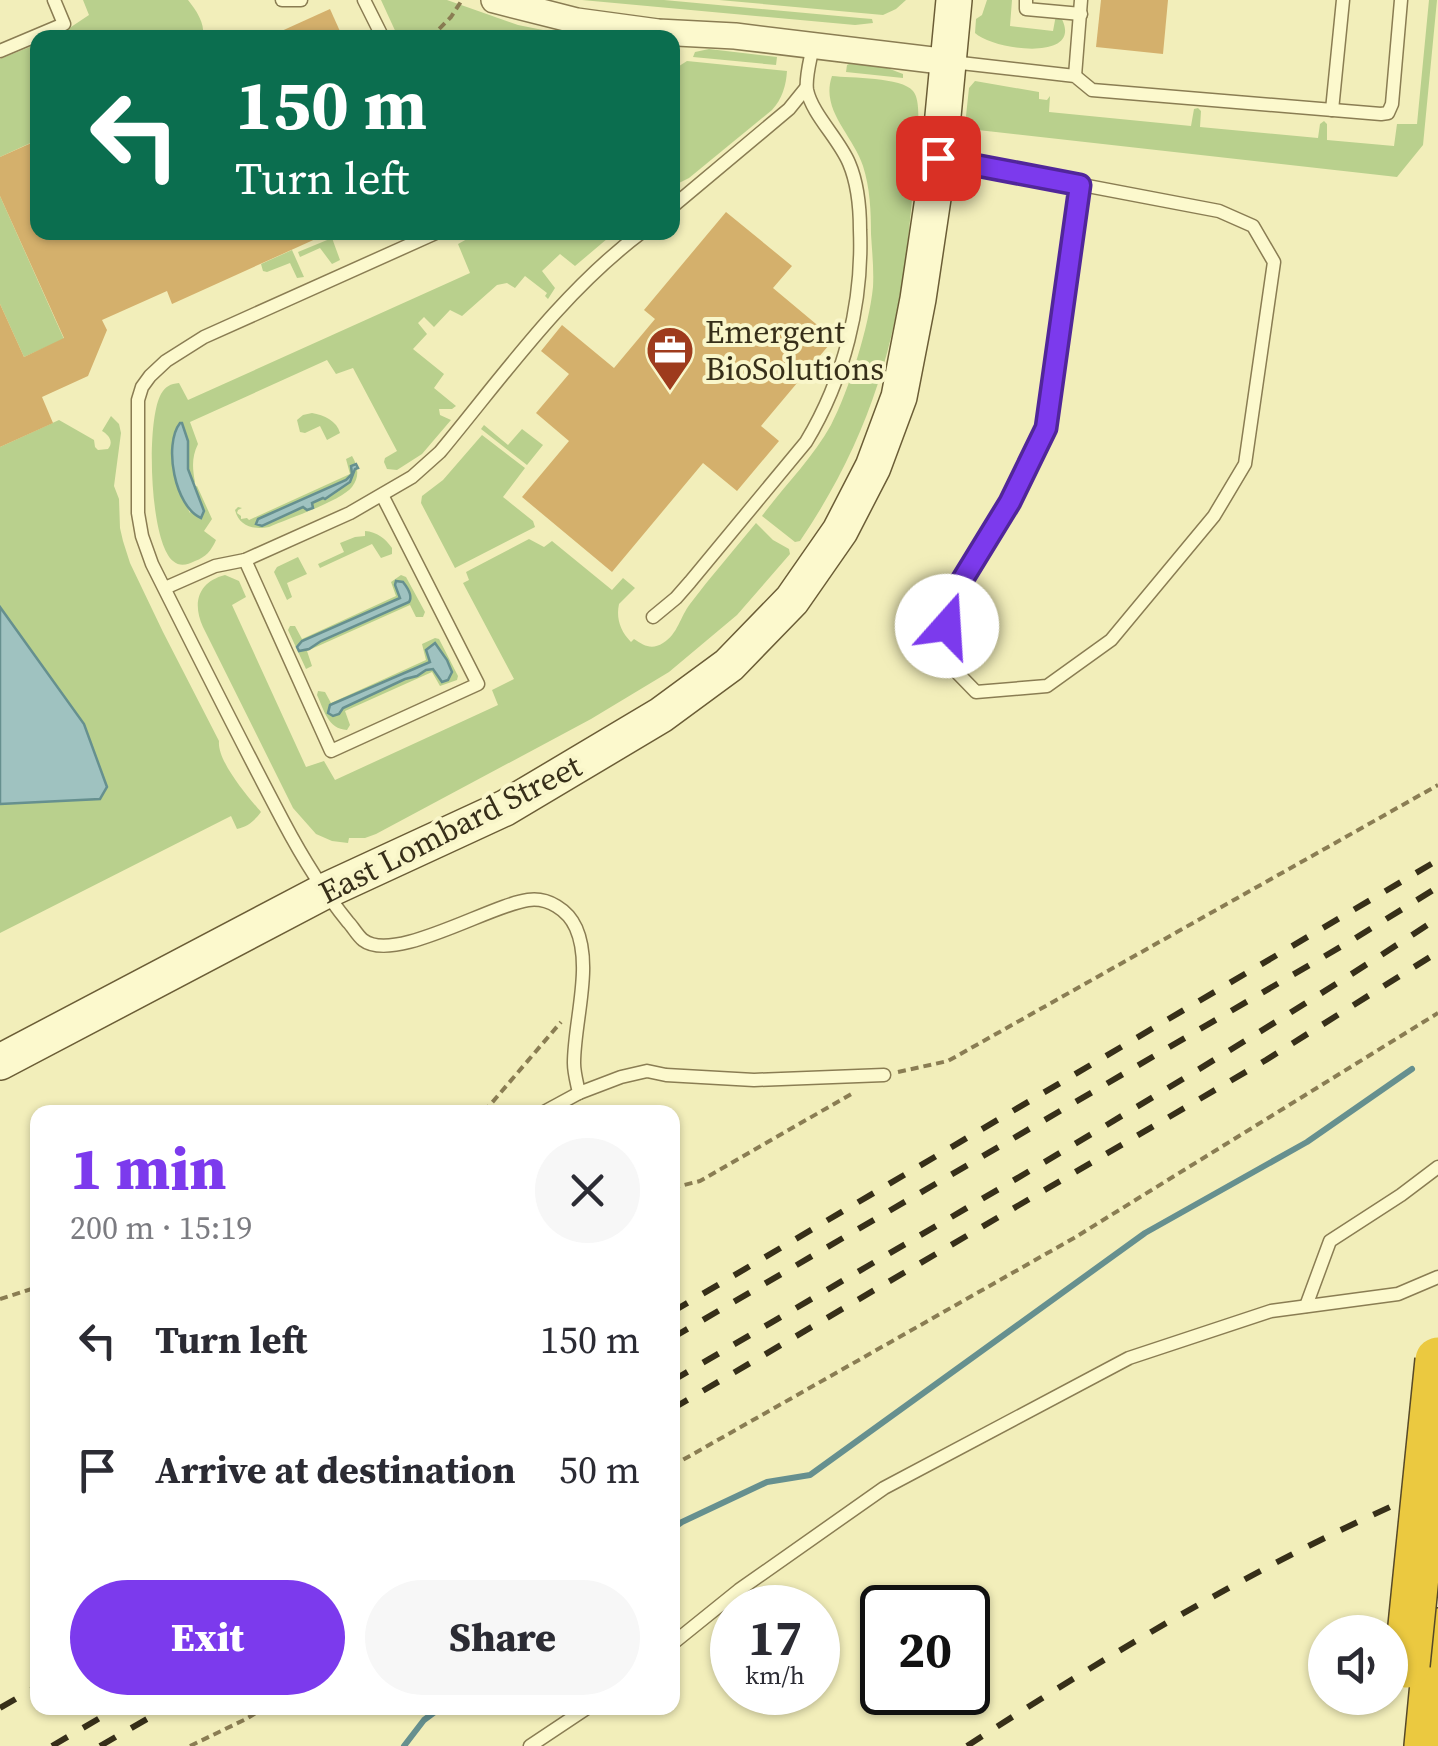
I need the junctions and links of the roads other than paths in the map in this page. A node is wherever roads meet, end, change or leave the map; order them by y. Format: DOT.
graph roads {
  1 [pos="54,0"];
  2 [pos="282,0"];
  3 [pos="301,0"];
  4 [pos="364,0"];
  5 [pos="494,0"];
  6 [pos="954,0"];
  7 [pos="1026,0"];
  8 [pos="1342,0"];
  9 [pos="1401,0"];
  10 [pos="521,4"];
  11 [pos="1081,7"];
  12 [pos="50,30"];
  13 [pos="379,30"];
  14 [pos="627,30"];
  15 [pos="680,35"];
  16 [pos="30,38"];
  17 [pos="813,45"];
  18 [pos="0,51"];
  19 [pos="949,62"];
  20 [pos="1075,76"];
  21 [pos="806,88"];
  22 [pos="1332,110"];
  23 [pos="938,158"];
  24 [pos="1080,185"];
  25 [pos="680,200"];
  26 [pos="420,240"];
  27 [pos="632,240"];
  28 [pos="382,495"];
  29 [pos="244,560"];
  30 [pos="164,588"];
  31 [pos="653,617"];
  32 [pos="323,892"];
  33 [pos="0,1062"];
  34 [pos="884,1075"];
  35 [pos="579,1092"];
  36 [pos="556,1105"];
  37 [pos="1438,1167"];
  38 [pos="1438,1277"];
  39 [pos="1306,1306"];
  40 [pos="1438,1360"];
  41 [pos="680,1638"];
  42 [pos="1427,1649"];
  43 [pos="577,1715"];
  44 [pos="530,1746"];
  45 [pos="1396,1746"];
  46 [pos="1427,1746"];
  1 -- 12 [label="lane"];
  2 -- 3 [label="lane"];
  4 -- 13 [label="lane"];
  5 -- 10 [label="street"];
  6 -- 19 [label="main road, East Lombard Street"];
  7 -- 11 [label="lane"];
  8 -- 22 [label="lane"];
  9 -- 22 [label="lane"];
  10 -- 14 [label="street"];
  11 -- 20 [label="lane"];
  15 -- 17 [label="street"];
  16 -- 18 [label="lane"];
  17 -- 19 [label="street"];
  17 -- 21 [label="lane"];
  19 -- 20 [label="lane"];
  19 -- 23 [label="main road, East Lombard Street"];
  20 -- 22 [label="lane"];
  21 -- 25 [label="lane"];
  21 -- 31 [label="lane"];
  23 -- 24 [label="lane"];
  23 -- 32 [label="main road, East Lombard Street"];
  24 -- 24 [label="lane"];
  26 -- 30 [label="lane"];
  27 -- 28 [label="lane"];
  28 -- 29 [label="lane"];
  28 -- 29 [label="lane"];
  29 -- 30 [label="lane"];
  30 -- 32 [label="lane"];
  32 -- 33 [label="main road, East Lombard Street"];
  32 -- 35 [label="lane"];
  34 -- 35 [label="lane"];
  35 -- 36 [label="lane"];
  37 -- 39 [label="lane"];
  38 -- 39 [label="lane"];
  39 -- 41 [label="lane"];
  40 -- 42 [label="highway, bridge"];
  42 -- 45 [label="highway"];
  42 -- 46 [label="highway"];
  43 -- 44 [label="lane"];
}
